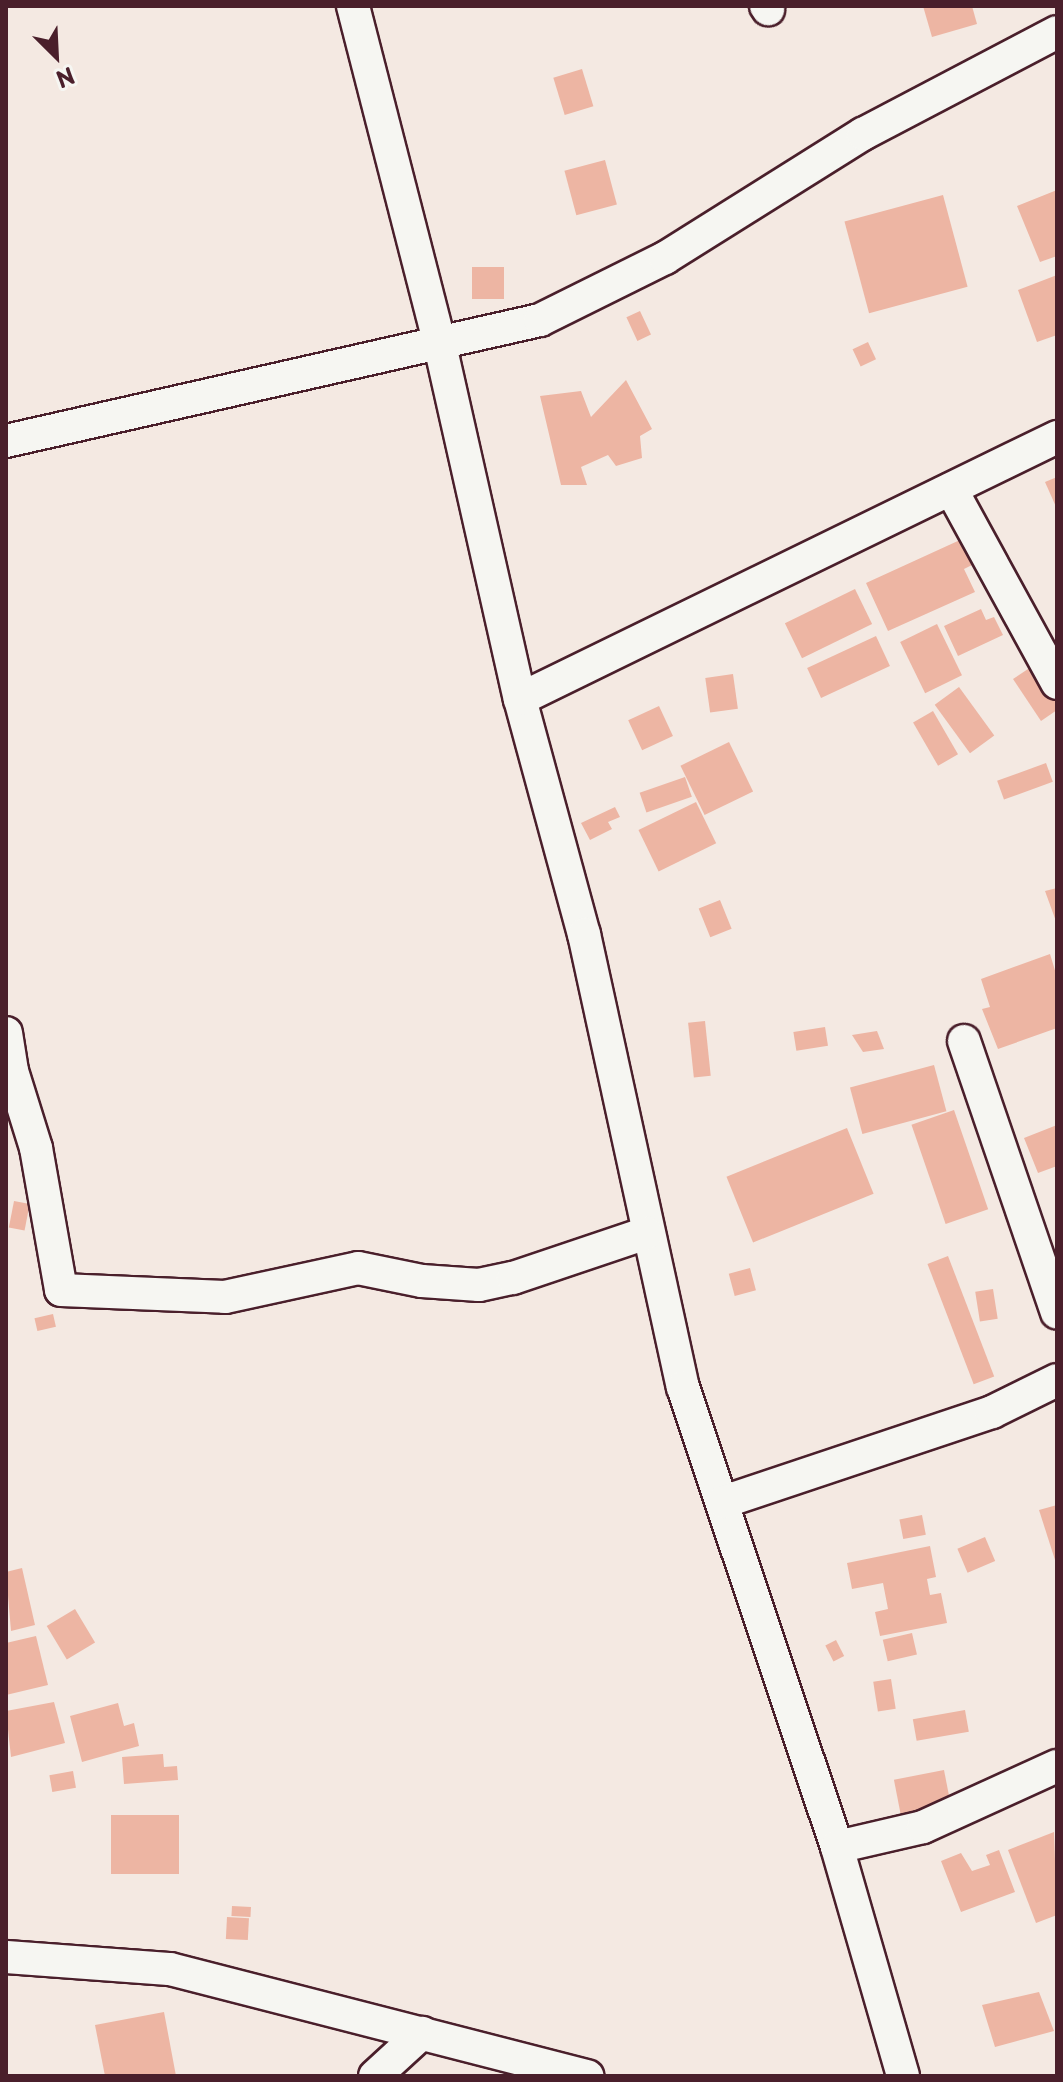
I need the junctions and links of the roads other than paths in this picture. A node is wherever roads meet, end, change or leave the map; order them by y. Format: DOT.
graph roads {
  1 [pos="353,6"];
  2 [pos="1057,32"];
  3 [pos="440,345"];
  4 [pos="1057,437"];
  5 [pos="6,441"];
  6 [pos="951,489"];
  7 [pos="1057,683"];
  8 [pos="520,699"];
  9 [pos="6,1033"];
  10 [pos="964,1041"];
  11 [pos="647,1233"];
  12 [pos="1057,1312"];
  13 [pos="1057,1380"];
  14 [pos="723,1502"];
  15 [pos="1057,1766"];
  16 [pos="837,1847"];
  17 [pos="6,1957"];
  18 [pos="422,2033"];
  19 [pos="375,2076"];
  20 [pos="588,2076"];
  21 [pos="903,2076"];
  1 -- 3 [label="street"];
  2 -- 3 [label="street"];
  3 -- 5 [label="street"];
  3 -- 8 [label="street"];
  4 -- 6 [label="street"];
  6 -- 7 [label="street"];
  6 -- 8 [label="street"];
  8 -- 11 [label="street"];
  9 -- 11 [label="street"];
  10 -- 12 [label="street"];
  11 -- 14 [label="street"];
  13 -- 14 [label="street"];
  14 -- 16 [label="street"];
  15 -- 16 [label="street"];
  16 -- 21 [label="street"];
  17 -- 18 [label="street"];
  18 -- 19 [label="street"];
  18 -- 20 [label="street"];
}
